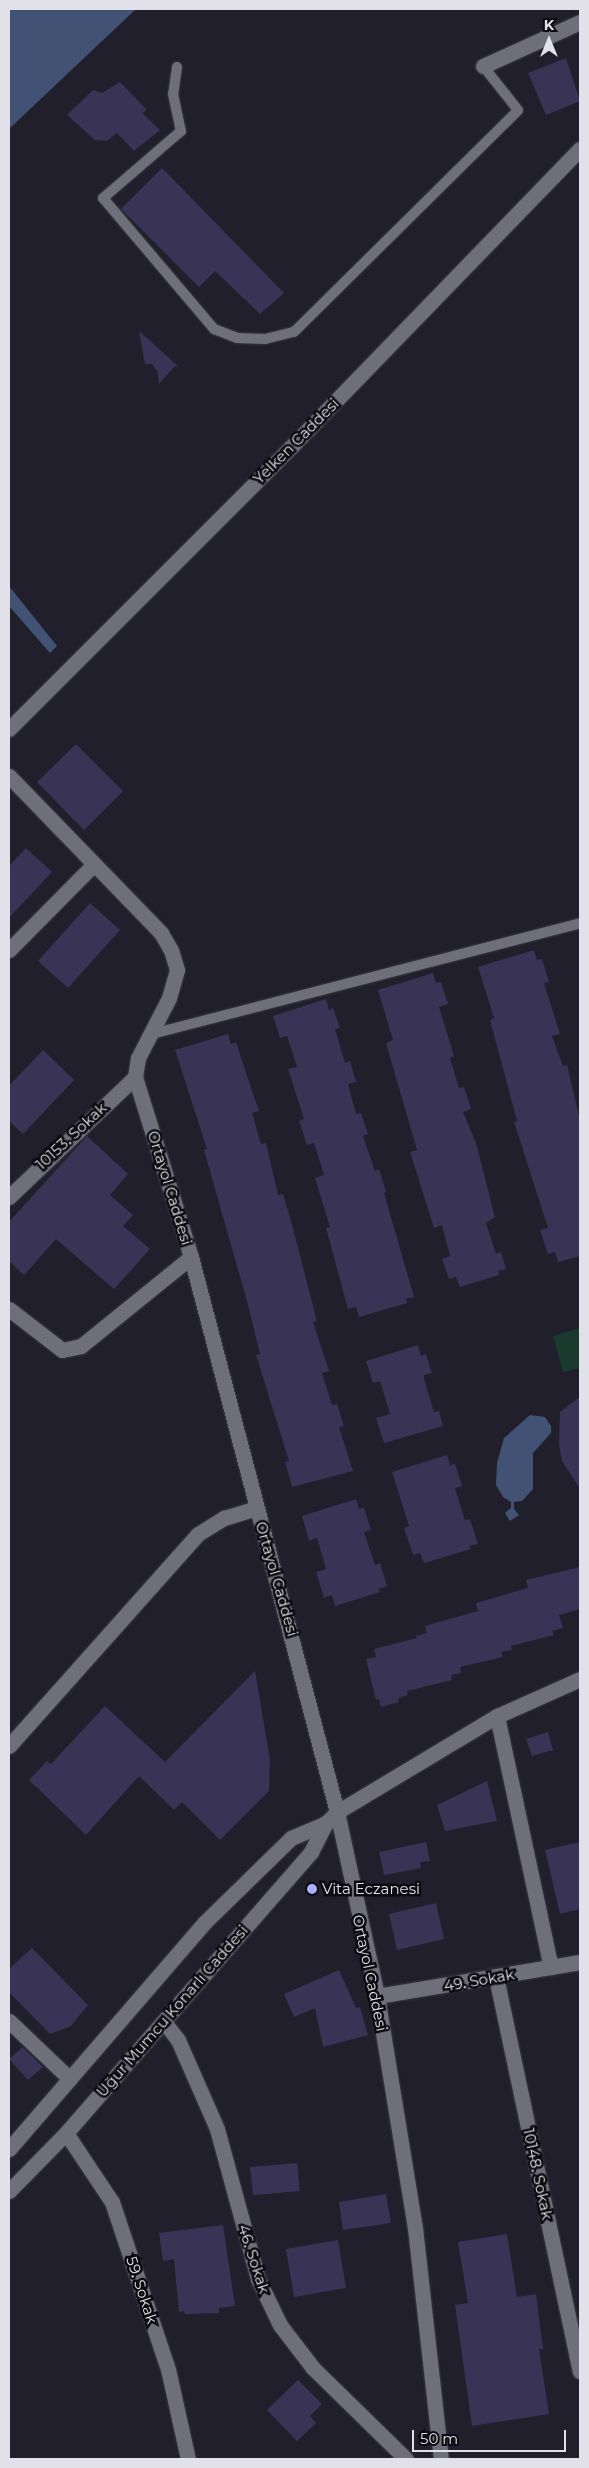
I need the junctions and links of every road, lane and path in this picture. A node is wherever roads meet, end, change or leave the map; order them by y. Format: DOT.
graph roads {
  1 [pos="580,22"];
  2 [pos="484,66"];
  3 [pos="177,67"];
  4 [pos="580,149"];
  5 [pos="9,729"];
  6 [pos="9,776"];
  7 [pos="94,864"];
  8 [pos="580,923"];
  9 [pos="9,950"];
  10 [pos="148,1035"];
  11 [pos="135,1077"];
  12 [pos="9,1197"];
  13 [pos="191,1257"];
  14 [pos="9,1309"];
  15 [pos="257,1508"];
  16 [pos="580,1679"];
  17 [pos="497,1716"];
  18 [pos="9,1746"];
  19 [pos="337,1812"];
  20 [pos="326,1824"];
  21 [pos="580,1962"];
  22 [pos="551,1967"];
  23 [pos="496,1977"];
  24 [pos="377,1996"];
  25 [pos="9,2021"];
  26 [pos="164,2022"];
  27 [pos="70,2079"];
  28 [pos="66,2133"];
  29 [pos="9,2149"];
  30 [pos="9,2191"];
  31 [pos="580,2372"];
  32 [pos="188,2459"];
  33 [pos="406,2459"];
  34 [pos="440,2459"];
  1 -- 2 [label="street"];
  2 -- 3 [label="lane"];
  4 -- 5 [label="street, Yelken Caddesi"];
  6 -- 7 [label="street, Ortayol Caddesi"];
  7 -- 9 [label="street"];
  7 -- 10 [label="street, Ortayol Caddesi"];
  8 -- 10 [label="lane"];
  10 -- 11 [label="street, Ortayol Caddesi"];
  11 -- 12 [label="street, 10153. Sokak"];
  11 -- 13 [label="street, Ortayol Caddesi"];
  13 -- 14 [label="street"];
  13 -- 15 [label="street, Ortayol Caddesi"];
  15 -- 18 [label="street"];
  15 -- 19 [label="street, Ortayol Caddesi"];
  16 -- 17 [label="street, Uğur Mumcu Konarlı Caddesi"];
  17 -- 19 [label="street, Uğur Mumcu Konarlı Caddesi"];
  17 -- 22 [label="street"];
  19 -- 20 [label="street, Uğur Mumcu Konarlı Caddesi"];
  19 -- 24 [label="street, Ortayol Caddesi"];
  20 -- 26 [label="street, Uğur Mumcu Konarlı Caddesi"];
  20 -- 27 [label="street, Uğur Mumcu Konarlı Caddesi"];
  21 -- 22 [label="street, 49. Sokak"];
  22 -- 23 [label="street, 49. Sokak"];
  23 -- 24 [label="street, 49. Sokak"];
  23 -- 31 [label="street, 10148. Sokak"];
  24 -- 34 [label="street, Ortayol Caddesi"];
  25 -- 27 [label="street"];
  26 -- 28 [label="street, Uğur Mumcu Konarlı Caddesi"];
  26 -- 33 [label="street, 46. Sokak"];
  27 -- 29 [label="street, Uğur Mumcu Konarlı Caddesi"];
  28 -- 30 [label="street, Uğur Mumcu Konarlı Caddesi"];
  28 -- 32 [label="street, 59. Sokak"];
}
